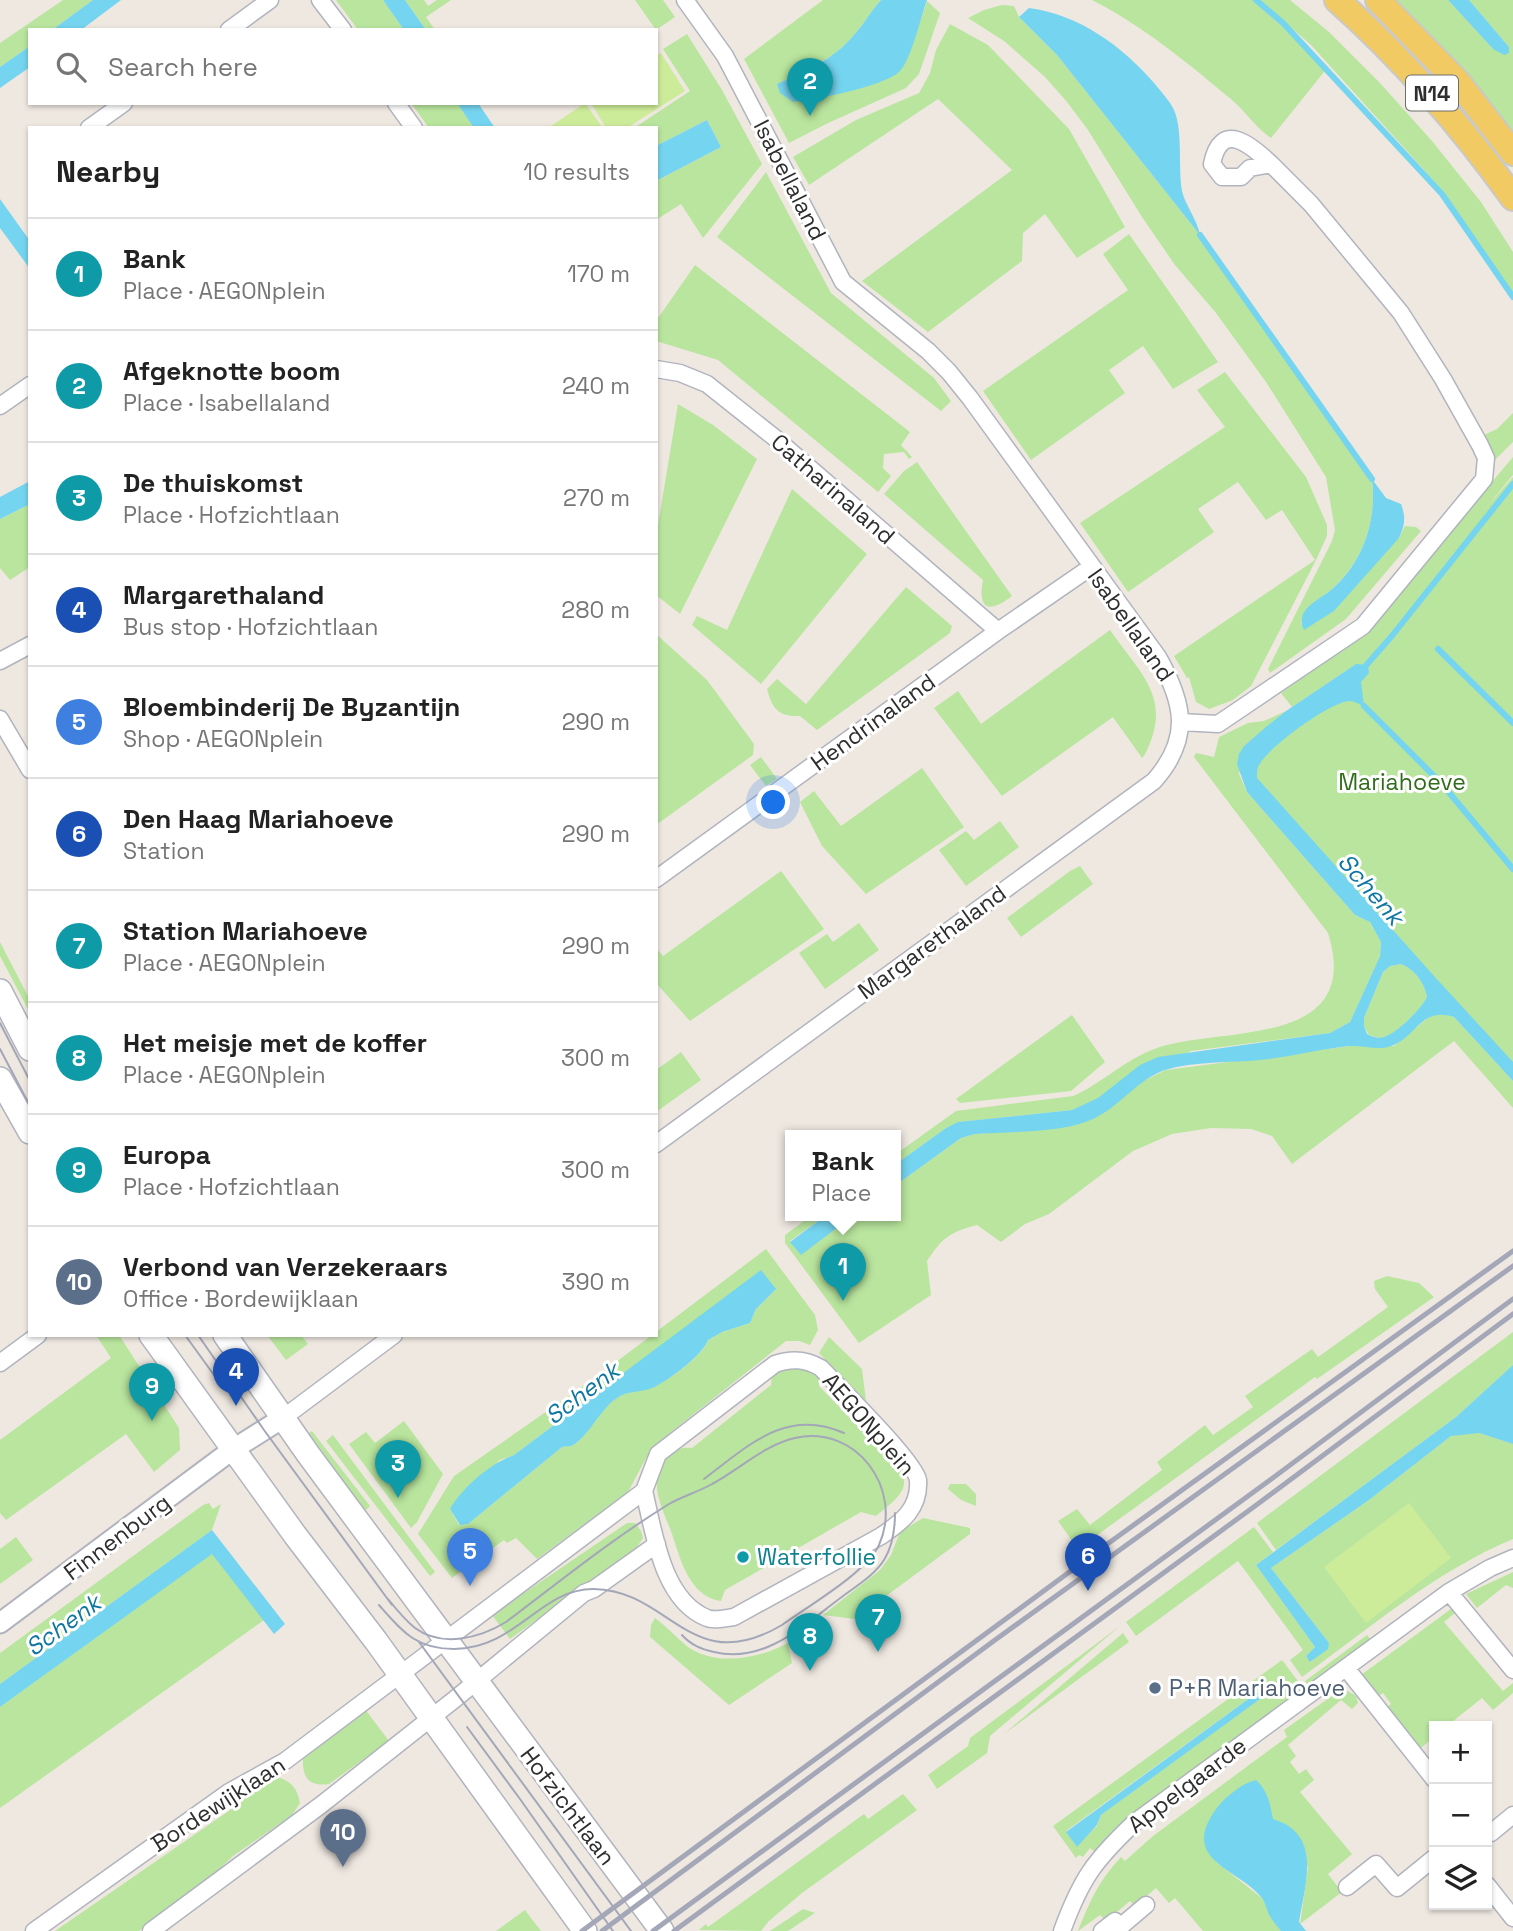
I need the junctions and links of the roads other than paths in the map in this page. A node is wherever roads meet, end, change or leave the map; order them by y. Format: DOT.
graph roads {
  1 [pos="270,0"];
  2 [pos="320,0"];
  3 [pos="685,0"];
  4 [pos="1337,0"];
  5 [pos="1378,0"];
  6 [pos="235,25"];
  7 [pos="341,28"];
  8 [pos="121,105"];
  9 [pos="397,105"];
  10 [pos="92,126"];
  11 [pos="413,126"];
  12 [pos="1513,153"];
  13 [pos="1271,164"];
  14 [pos="1513,198"];
  15 [pos="658,369"];
  16 [pos="28,386"];
  17 [pos="0,406"];
  18 [pos="1091,567"];
  19 [pos="998,631"];
  20 [pos="28,646"];
  21 [pos="0,661"];
  22 [pos="0,719"];
  23 [pos="1180,722"];
  24 [pos="28,767"];
  25 [pos="658,878"];
  26 [pos="0,991"];
  27 [pos="28,1045"];
  28 [pos="0,1079"];
  29 [pos="28,1128"];
  30 [pos="658,1143"];
  31 [pos="35,1337"];
  32 [pos="151,1337"];
  33 [pos="226,1337"];
  34 [pos="391,1337"];
  35 [pos="0,1363"];
  36 [pos="283,1418"];
  37 [pos="232,1450"];
  38 [pos="644,1491"];
  39 [pos="657,1544"];
  40 [pos="1513,1558"];
  41 [pos="1449,1592"];
  42 [pos="0,1623"];
  43 [pos="445,1640"];
  44 [pos="1346,1668"];
  45 [pos="1513,1670"];
  46 [pos="400,1675"];
  47 [pos="475,1681"];
  48 [pos="430,1717"];
  49 [pos="1429,1773"];
  50 [pos="1513,1815"];
  51 [pos="1492,1832"];
  52 [pos="1429,1862"];
  53 [pos="1347,1887"];
  54 [pos="1492,1891"];
  55 [pos="1146,1905"];
  56 [pos="1513,1918"];
  57 [pos="34,1931"];
  58 [pos="151,1931"];
  59 [pos="585,1931"];
  60 [pos="662,1931"];
  61 [pos="1062,1931"];
  62 [pos="1102,1931"];
  1 -- 6 [label="street"];
  2 -- 7 [label="street"];
  3 -- 18 [label="street, Isabellaland"];
  4 -- 14 [label="main road, N14"];
  5 -- 12 [label="main road, N14"];
  8 -- 10 [label="street"];
  9 -- 11 [label="street"];
  13 -- 23 [label="street"];
  15 -- 19 [label="street, Catharinaland"];
  16 -- 17 [label="street"];
  18 -- 19 [label="street, Hendrinaland"];
  18 -- 23 [label="street, Isabellaland"];
  19 -- 25 [label="street, Hendrinaland"];
  20 -- 21 [label="street"];
  22 -- 24 [label="street"];
  23 -- 30 [label="street, Margarethaland"];
  26 -- 27 [label="main road"];
  28 -- 29 [label="main road"];
  31 -- 35 [label="street"];
  32 -- 37 [label="main road"];
  33 -- 36 [label="main road, Hofzichtlaan"];
  34 -- 36 [label="street"];
  36 -- 37 [label="street"];
  36 -- 43 [label="main road, Hofzichtlaan"];
  37 -- 42 [label="street, Finnenburg"];
  37 -- 46 [label="main road"];
  38 -- 39 [label="street, AEGONplein"];
  38 -- 39 [label="street, AEGONplein"];
  38 -- 43 [label="street"];
  39 -- 47 [label="street"];
  40 -- 41 [label="street, Appelgaarde"];
  41 -- 44 [label="street, Appelgaarde"];
  41 -- 45 [label="street"];
  43 -- 46 [label="street"];
  43 -- 47 [label="main road, Hofzichtlaan"];
  44 -- 49 [label="street"];
  44 -- 61 [label="street, Appelgaarde"];
  46 -- 48 [label="main road"];
  46 -- 57 [label="street, Bordewijklaan"];
  47 -- 48 [label="street"];
  47 -- 60 [label="main road, Hofzichtlaan"];
  48 -- 58 [label="street"];
  48 -- 59 [label="main road"];
  50 -- 51 [label="street"];
  52 -- 53 [label="street"];
  54 -- 56 [label="street"];
  55 -- 62 [label="street"];
}
